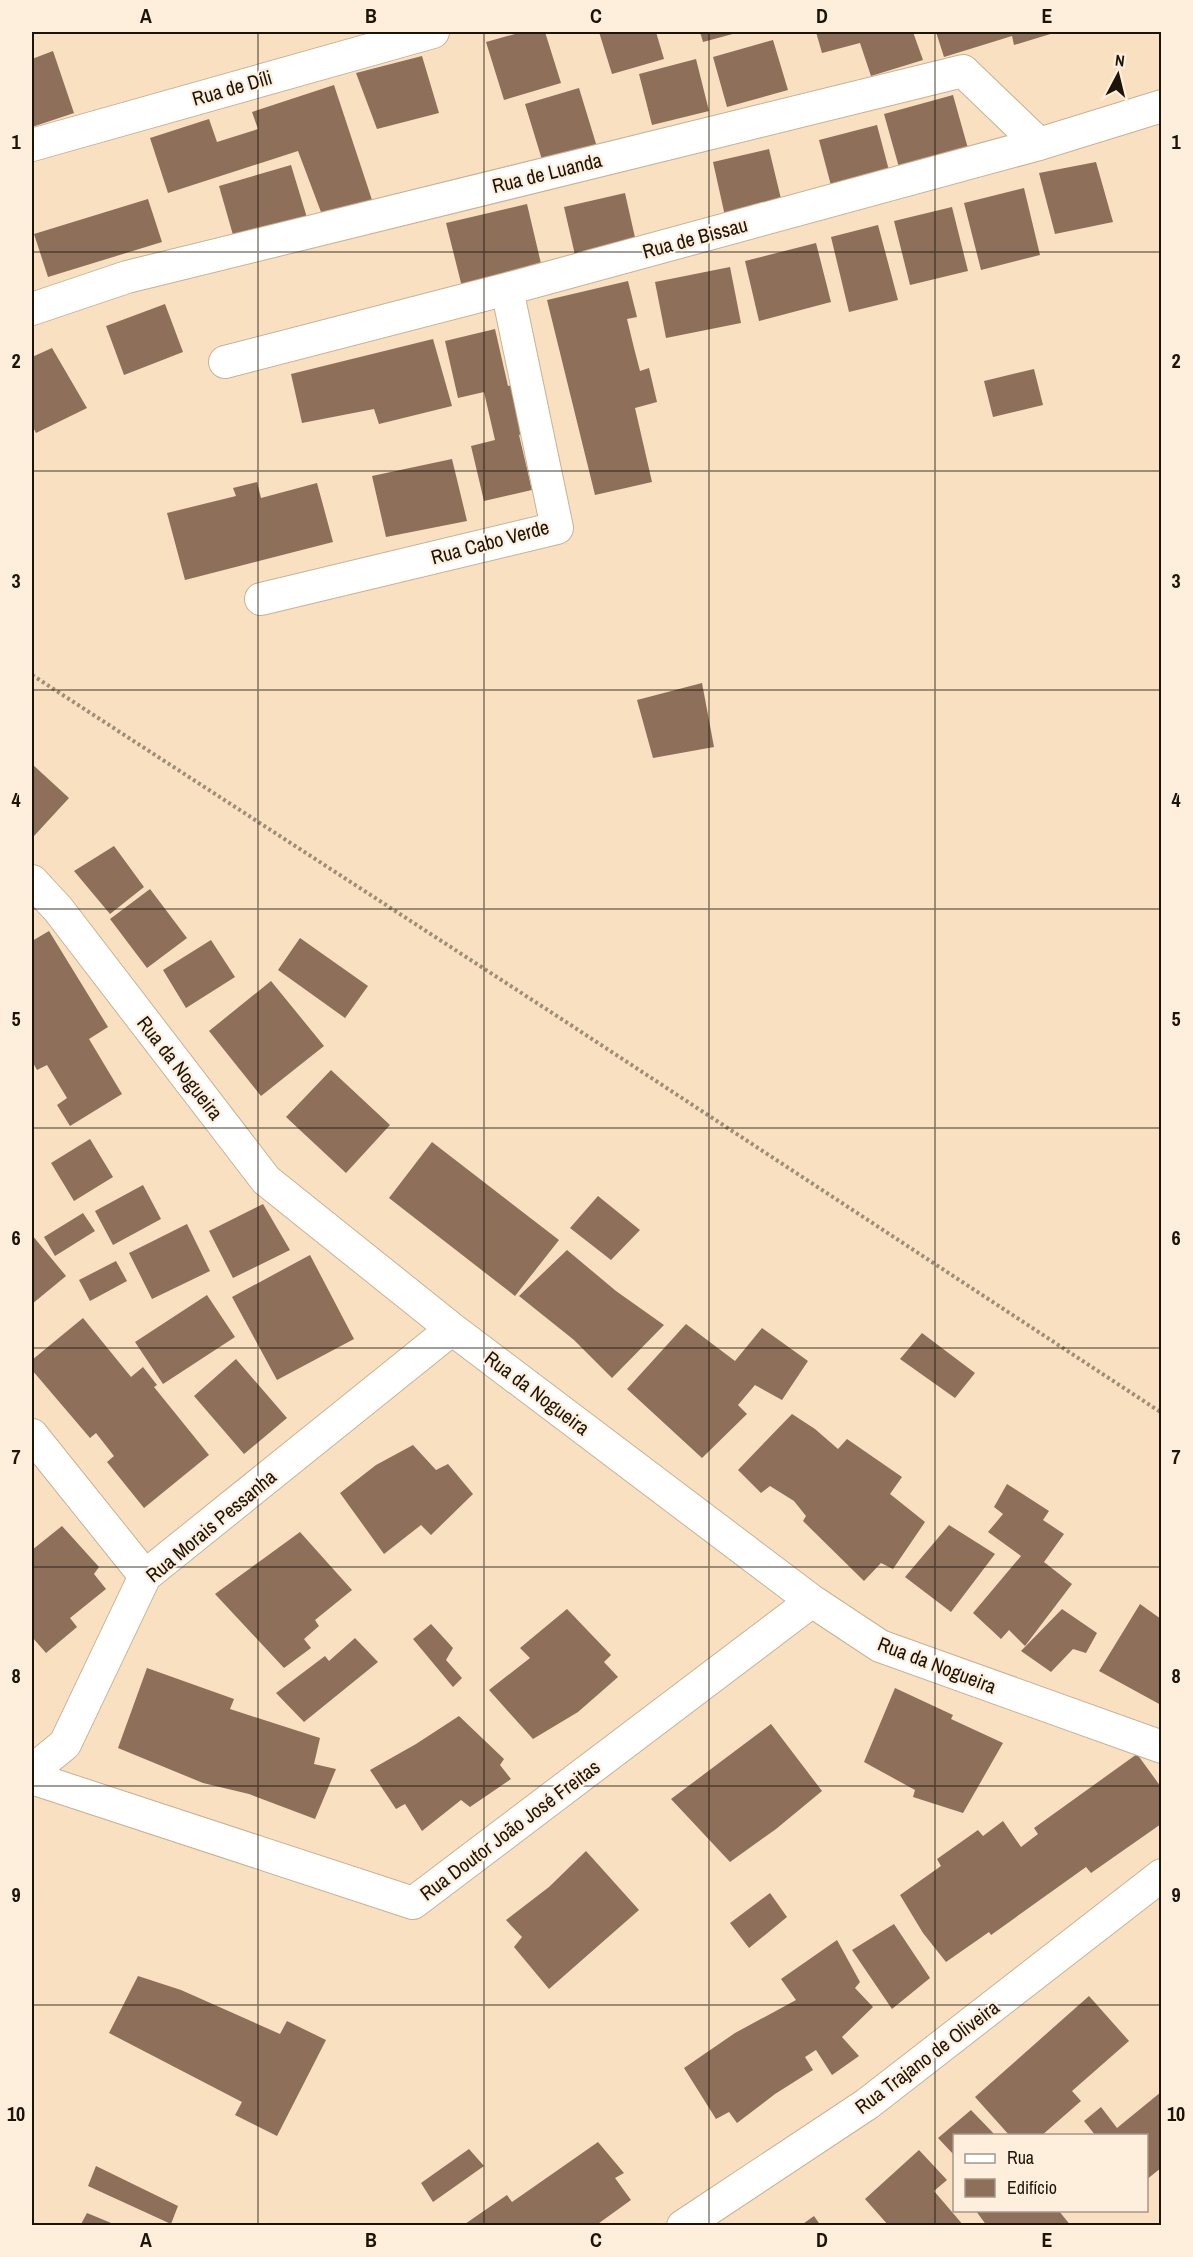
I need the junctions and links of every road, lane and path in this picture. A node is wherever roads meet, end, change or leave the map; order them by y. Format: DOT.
graph roads {
  1 [pos="433,32"];
  2 [pos="1161,106"];
  3 [pos="1039,144"];
  4 [pos="32,145"];
  5 [pos="507,290"];
  6 [pos="32,309"];
  7 [pos="225,362"];
  8 [pos="261,599"];
  9 [pos="32,675"];
  10 [pos="32,881"];
  11 [pos="452,1329"];
  12 [pos="1161,1413"];
  13 [pos="32,1436"];
  14 [pos="146,1576"];
  15 [pos="812,1601"];
  16 [pos="1161,1747"];
  17 [pos="32,1771"];
  18 [pos="32,1778"];
  19 [pos="1161,1875"];
  20 [pos="683,2226"];
  1 -- 4 [label="street, Rua de Díli"];
  2 -- 3 [label="street, Rua de Bissau"];
  3 -- 5 [label="street, Rua de Bissau"];
  3 -- 6 [label="street, Rua de Luanda"];
  5 -- 7 [label="street, Rua de Bissau"];
  5 -- 8 [label="street, Rua Cabo Verde"];
  9 -- 12 [label="path"];
  10 -- 11 [label="street, Rua da Nogueira"];
  11 -- 14 [label="street, Rua Morais Pessanha"];
  11 -- 15 [label="street, Rua da Nogueira"];
  13 -- 14 [label="street"];
  14 -- 17 [label="street, Rua Morais Pessanha"];
  15 -- 16 [label="street, Rua da Nogueira"];
  15 -- 18 [label="street, Rua Doutor João José Freitas"];
  19 -- 20 [label="street, Rua Trajano de Oliveira"];
}
